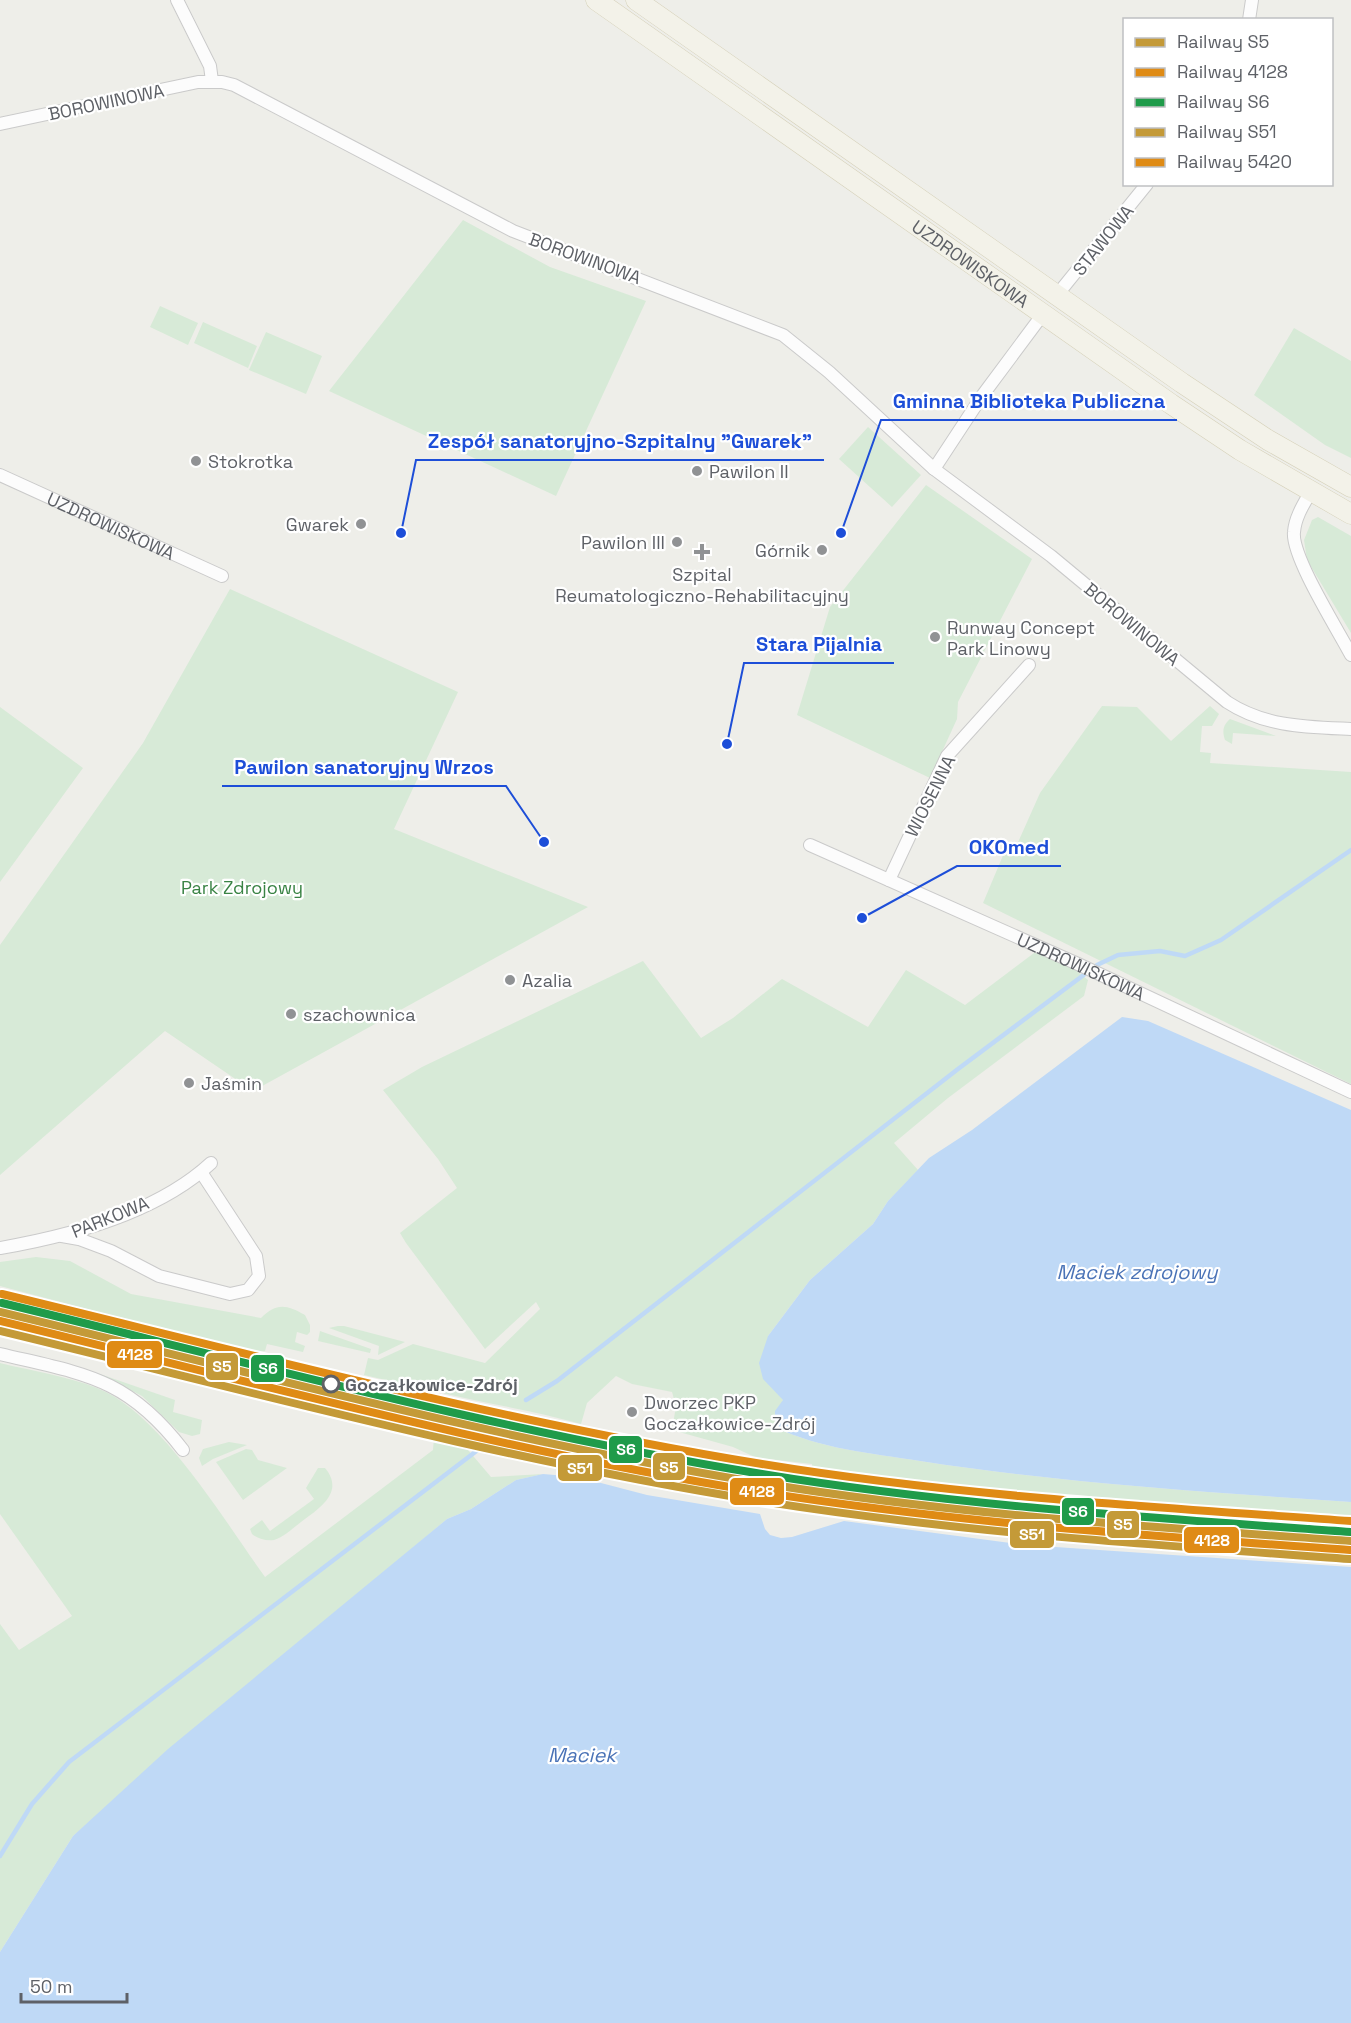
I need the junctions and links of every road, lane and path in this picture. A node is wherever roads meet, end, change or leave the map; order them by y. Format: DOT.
graph roads {
  1 [pos="177,0"];
  2 [pos="596,0"];
  3 [pos="636,0"];
  4 [pos="1252,0"];
  5 [pos="1249,18"];
  6 [pos="212,81"];
  7 [pos="0,124"];
  8 [pos="1145,186"];
  9 [pos="1058,295"];
  10 [pos="1017,296"];
  11 [pos="1043,314"];
  12 [pos="934,469"];
  13 [pos="0,475"];
  14 [pos="1351,487"];
  15 [pos="1310,493"];
  16 [pos="1351,514"];
  17 [pos="222,576"];
  18 [pos="1351,655"];
  19 [pos="1029,665"];
  20 [pos="1351,729"];
  21 [pos="810,845"];
  22 [pos="889,880"];
  23 [pos="1351,1092"];
  24 [pos="211,1163"];
  25 [pos="201,1173"];
  26 [pos="63,1236"];
  27 [pos="0,1248"];
  28 [pos="0,1354"];
  29 [pos="183,1450"];
  1 -- 6 [label="street"];
  2 -- 10 [label="main road, UZDROWISKOWA"];
  3 -- 9 [label="main road, UZDROWISKOWA"];
  4 -- 5 [label="street"];
  6 -- 7 [label="street, BOROWINOWA"];
  6 -- 12 [label="street, BOROWINOWA"];
  8 -- 9 [label="street, STAWOWA"];
  9 -- 10 [label="main road"];
  9 -- 14 [label="main road, UZDROWISKOWA"];
  10 -- 11 [label="main road, UZDROWISKOWA"];
  11 -- 12 [label="street"];
  11 -- 15 [label="main road, UZDROWISKOWA"];
  12 -- 20 [label="street, BOROWINOWA"];
  13 -- 17 [label="street, UZDROWISKOWA"];
  15 -- 16 [label="main road, UZDROWISKOWA"];
  15 -- 18 [label="street"];
  19 -- 22 [label="street, WIOSENNA"];
  21 -- 22 [label="street, UZDROWISKOWA"];
  22 -- 23 [label="street, UZDROWISKOWA"];
  24 -- 25 [label="street, PARKOWA"];
  25 -- 26 [label="street, PARKOWA"];
  25 -- 26 [label="street"];
  26 -- 27 [label="street, PARKOWA"];
  28 -- 29 [label="street"];
}
